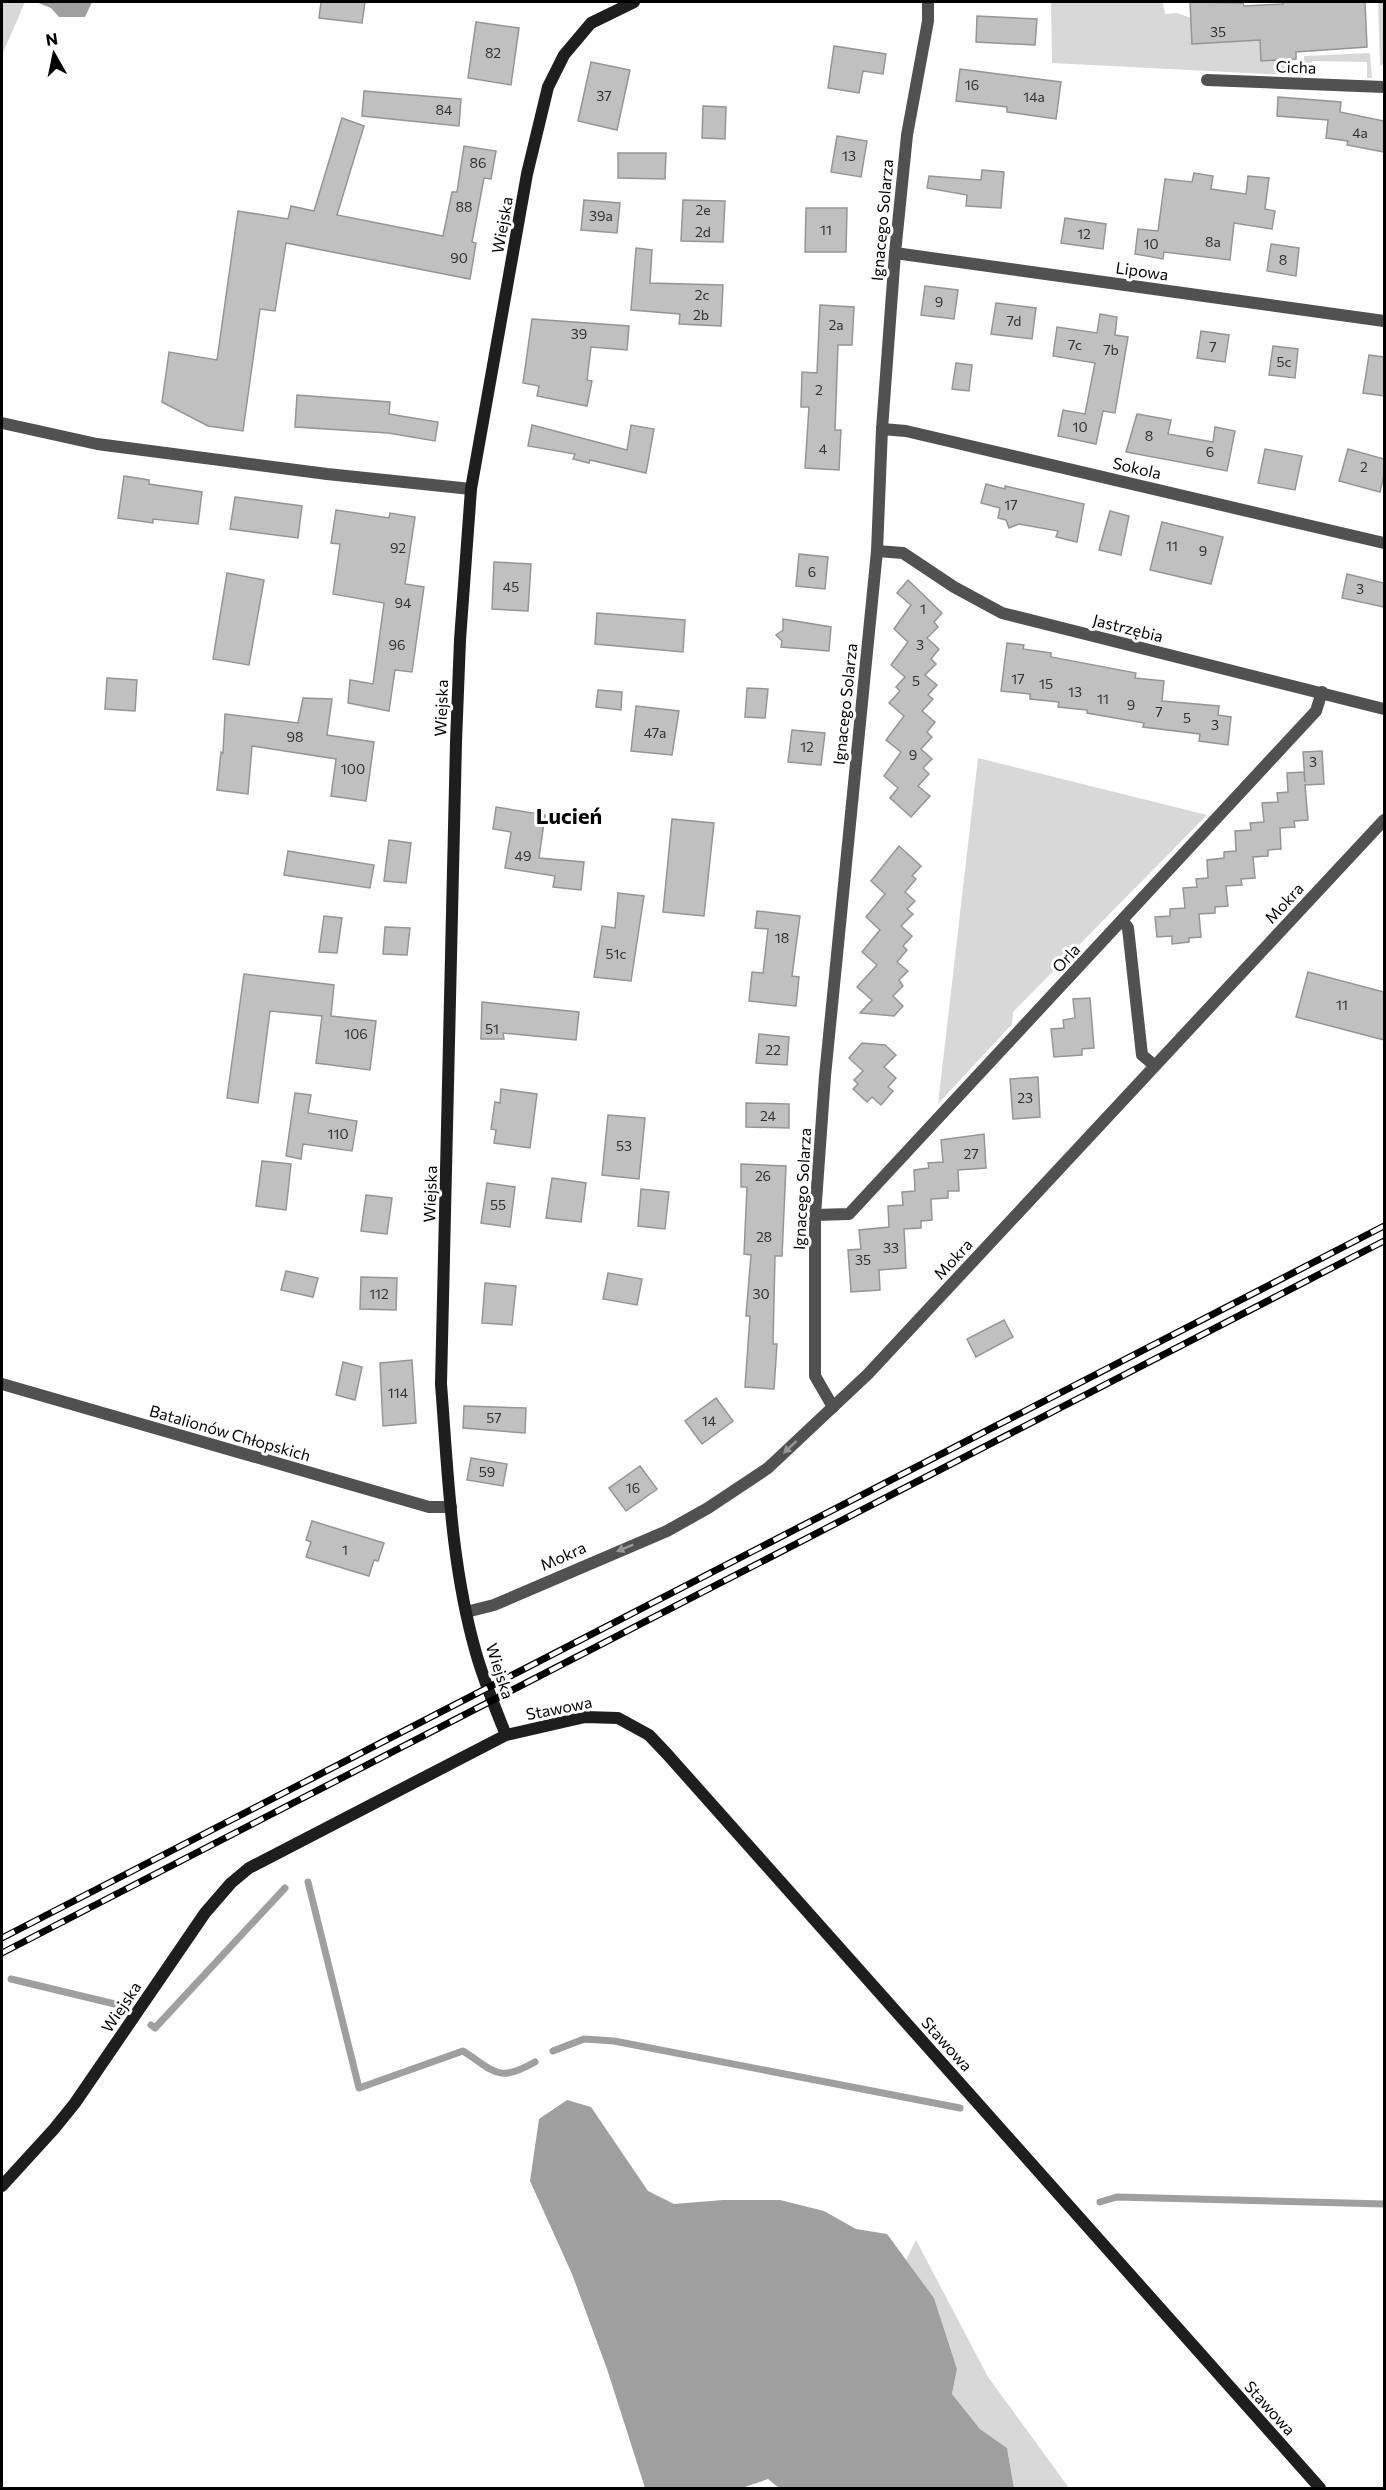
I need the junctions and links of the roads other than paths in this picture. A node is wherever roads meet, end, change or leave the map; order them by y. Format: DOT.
graph roads {
  1 [pos="634,2"];
  2 [pos="928,2"];
  3 [pos="1207,80"];
  4 [pos="1384,87"];
  5 [pos="895,254"];
  6 [pos="1384,321"];
  7 [pos="2,423"];
  8 [pos="882,429"];
  9 [pos="471,489"];
  10 [pos="1384,543"];
  11 [pos="877,551"];
  12 [pos="1322,692"];
  13 [pos="1384,709"];
  14 [pos="1384,820"];
  15 [pos="1123,921"];
  16 [pos="1154,1065"];
  17 [pos="815,1215"];
  18 [pos="2,1384"];
  19 [pos="833,1407"];
  20 [pos="451,1507"];
  21 [pos="466,1611"];
  22 [pos="506,1736"];
  23 [pos="2,2186"];
  24 [pos="1320,2488"];
  1 -- 9 [label="street, Wiejska"];
  2 -- 5 [label="street, Ignacego Solarza"];
  3 -- 4 [label="street, Cicha"];
  5 -- 6 [label="street, Lipowa"];
  5 -- 8 [label="street, Ignacego Solarza"];
  7 -- 9 [label="street"];
  8 -- 10 [label="street, Sokola"];
  8 -- 11 [label="street, Ignacego Solarza"];
  9 -- 20 [label="street, Wiejska"];
  11 -- 12 [label="street, Jastrzębia"];
  11 -- 17 [label="street, Ignacego Solarza"];
  12 -- 13 [label="street, Jastrzębia"];
  12 -- 15 [label="street, Orla"];
  14 -- 16 [label="street, Mokra"];
  15 -- 16 [label="street"];
  15 -- 17 [label="street, Orla"];
  16 -- 19 [label="street, Mokra"];
  17 -- 19 [label="street, Ignacego Solarza"];
  18 -- 20 [label="street, Batalionów Chłopskich"];
  19 -- 21 [label="street, Mokra, one-way"];
  20 -- 21 [label="street, Wiejska"];
  21 -- 22 [label="street, Wiejska"];
  22 -- 23 [label="street, Wiejska"];
  22 -- 24 [label="street, Stawowa"];
}
